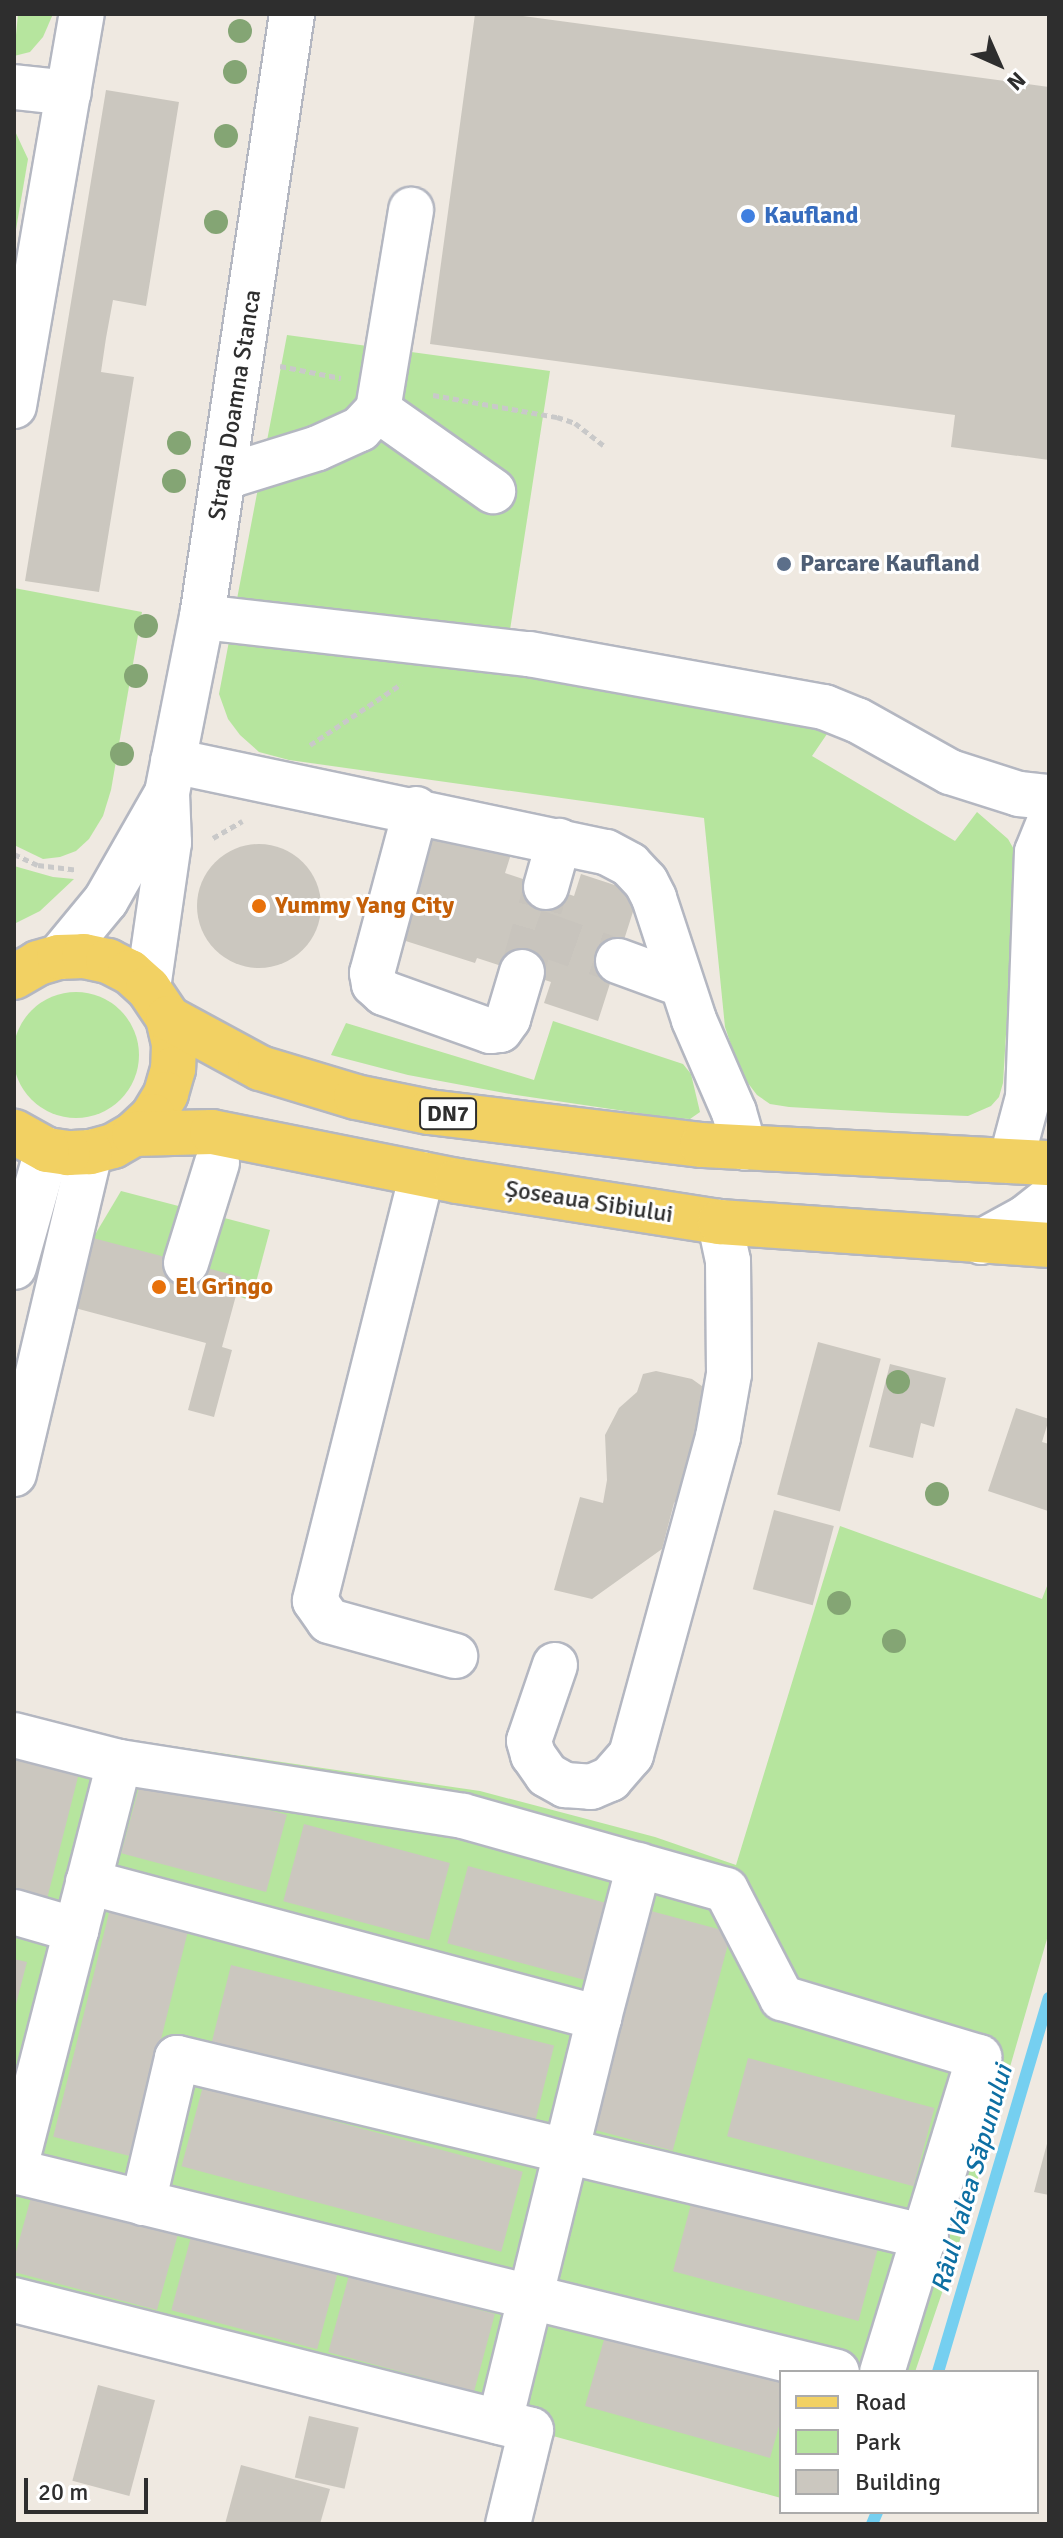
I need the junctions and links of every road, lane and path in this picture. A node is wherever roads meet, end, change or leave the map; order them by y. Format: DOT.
graph roads {
  1 [pos="82,14"];
  2 [pos="292,14"];
  3 [pos="14,87"];
  4 [pos="69,93"];
  5 [pos="411,210"];
  6 [pos="14,406"];
  7 [pos="378,410"];
  8 [pos="225,477"];
  9 [pos="493,491"];
  10 [pos="202,617"];
  11 [pos="170,777"];
  12 [pos="1049,797"];
  13 [pos="416,809"];
  14 [pos="1049,823"];
  15 [pos="559,841"];
  16 [pos="14,854"];
  17 [pos="79,870"];
  18 [pos="546,887"];
  19 [pos="59,957"];
  20 [pos="618,961"];
  21 [pos="522,972"];
  22 [pos="14,977"];
  23 [pos="681,984"];
  24 [pos="158,1003"];
  25 [pos="134,1134"];
  26 [pos="30,1141"];
  27 [pos="744,1148"];
  28 [pos="90,1152"];
  29 [pos="1030,1162"];
  30 [pos="217,1163"];
  31 [pos="422,1174"];
  32 [pos="22,1197"];
  33 [pos="1049,1199"];
  34 [pos="720,1222"];
  35 [pos="981,1242"];
  36 [pos="1049,1245"];
  37 [pos="186,1263"];
  38 [pos="14,1267"];
  39 [pos="14,1474"];
  40 [pos="455,1656"];
  41 [pos="555,1665"];
  42 [pos="14,1735"];
  43 [pos="119,1762"];
  44 [pos="639,1865"];
  45 [pos="88,1882"];
  46 [pos="14,1912"];
  47 [pos="76,1930"];
  48 [pos="599,2018"];
  49 [pos="22,2108"];
  50 [pos="568,2151"];
  51 [pos="14,2171"];
  52 [pos="143,2203"];
  53 [pos="926,2237"];
  54 [pos="531,2299"];
  55 [pos="14,2300"];
  56 [pos="829,2370"];
  57 [pos="883,2370"];
  58 [pos="516,2426"];
  59 [pos="508,2524"];
  1 -- 4 [label="street"];
  2 -- 8 [label="street, Strada Doamna Stanca"];
  3 -- 4 [label="street"];
  4 -- 6 [label="street"];
  5 -- 7 [label="street"];
  7 -- 8 [label="street"];
  7 -- 9 [label="street"];
  8 -- 10 [label="street, Strada Doamna Stanca"];
  10 -- 11 [label="street, Strada Doamna Stanca"];
  10 -- 12 [label="street"];
  11 -- 13 [label="street"];
  11 -- 19 [label="street, Strada Doamna Stanca"];
  11 -- 24 [label="street, Strada Doamna Stanca"];
  13 -- 15 [label="street"];
  13 -- 21 [label="street"];
  14 -- 29 [label="street"];
  15 -- 18 [label="street"];
  15 -- 23 [label="street"];
  16 -- 17 [label="path"];
  19 -- 22 [label="main road, DN7"];
  19 -- 24 [label="main road, DN7"];
  20 -- 23 [label="street"];
  23 -- 27 [label="street"];
  24 -- 25 [label="main road, Șoseaua Sibiului"];
  24 -- 27 [label="main road, DN7"];
  25 -- 28 [label="main road, Șoseaua Sibiului"];
  25 -- 31 [label="main road, Șoseaua Sibiului"];
  26 -- 28 [label="main road, Șoseaua Sibiului"];
  26 -- 32 [label="street"];
  27 -- 29 [label="main road, DN7"];
  28 -- 39 [label="street"];
  30 -- 37 [label="street"];
  31 -- 34 [label="main road, Șoseaua Sibiului"];
  31 -- 40 [label="street"];
  32 -- 38 [label="street"];
  33 -- 35 [label="street"];
  34 -- 35 [label="main road, Șoseaua Sibiului"];
  34 -- 41 [label="street"];
  35 -- 36 [label="main road, Șoseaua Sibiului"];
  42 -- 43 [label="street"];
  43 -- 44 [label="street"];
  43 -- 45 [label="street"];
  44 -- 48 [label="street"];
  44 -- 53 [label="street"];
  45 -- 47 [label="street"];
  45 -- 48 [label="street"];
  46 -- 47 [label="street"];
  47 -- 49 [label="street"];
  48 -- 50 [label="street"];
  49 -- 51 [label="street"];
  50 -- 52 [label="street"];
  50 -- 53 [label="street"];
  50 -- 54 [label="street"];
  51 -- 52 [label="street"];
  52 -- 54 [label="street"];
  53 -- 57 [label="street"];
  54 -- 56 [label="street"];
  54 -- 58 [label="street"];
  55 -- 58 [label="street"];
  58 -- 59 [label="street"];
}
